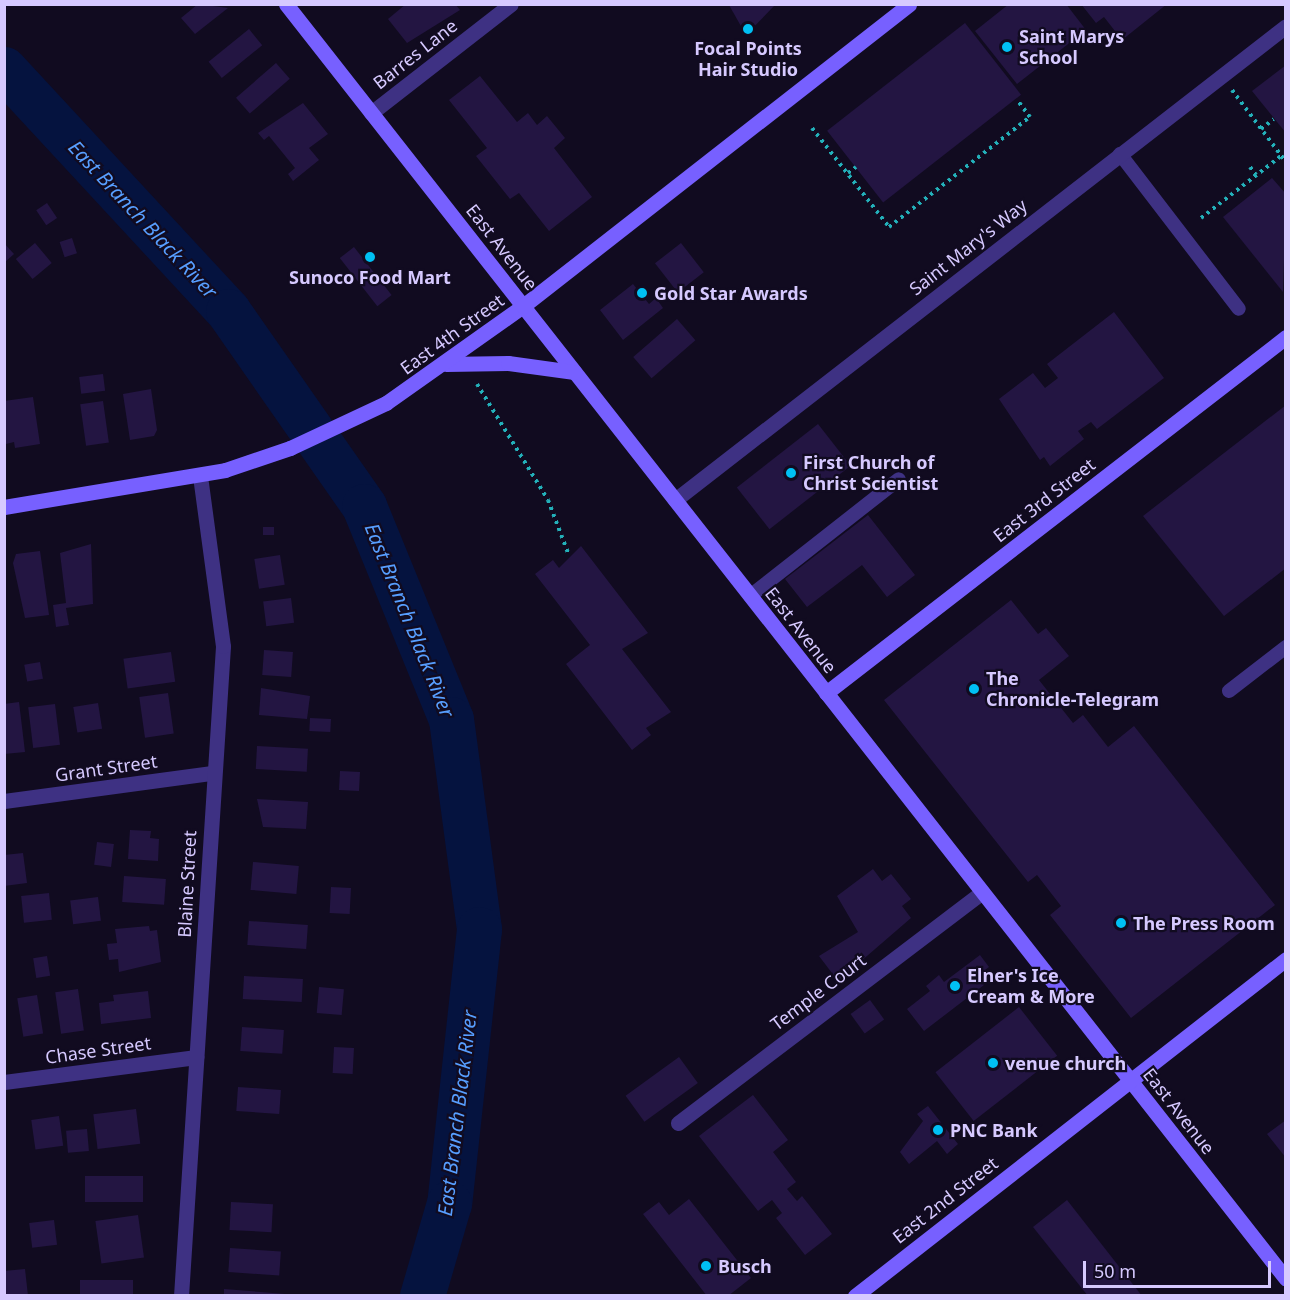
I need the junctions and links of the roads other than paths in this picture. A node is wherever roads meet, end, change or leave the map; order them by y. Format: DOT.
graph roads {
  1 [pos="286,4"];
  2 [pos="511,4"];
  3 [pos="909,4"];
  4 [pos="1286,26"];
  5 [pos="371,113"];
  6 [pos="1120,154"];
  7 [pos="523,306"];
  8 [pos="1239,309"];
  9 [pos="1286,337"];
  10 [pos="442,367"];
  11 [pos="574,372"];
  12 [pos="200,476"];
  13 [pos="899,479"];
  14 [pos="675,500"];
  15 [pos="4,507"];
  16 [pos="750,596"];
  17 [pos="1286,647"];
  18 [pos="1229,691"];
  19 [pos="826,693"];
  20 [pos="212,773"];
  21 [pos="4,801"];
  22 [pos="982,892"];
  23 [pos="1286,959"];
  24 [pos="196,1057"];
  25 [pos="1130,1080"];
  26 [pos="4,1082"];
  27 [pos="678,1123"];
  28 [pos="1286,1279"];
  29 [pos="181,1296"];
  30 [pos="855,1296"];
  1 -- 5 [label="street, East Avenue"];
  2 -- 5 [label="street, Barres Lane"];
  3 -- 7 [label="street, East 4th Street"];
  4 -- 6 [label="street, Saint Mary's Way"];
  5 -- 7 [label="street, East Avenue"];
  6 -- 8 [label="lane"];
  6 -- 14 [label="street, Saint Mary's Way"];
  7 -- 10 [label="street, East 4th Street"];
  7 -- 11 [label="street, East Avenue"];
  9 -- 19 [label="street, East 3rd Street"];
  10 -- 11 [label="street"];
  10 -- 12 [label="street, East 4th Street"];
  11 -- 14 [label="street, East Avenue"];
  12 -- 15 [label="street, East 4th Street"];
  12 -- 20 [label="street, Blaine Street"];
  13 -- 16 [label="lane"];
  14 -- 16 [label="street, East Avenue"];
  16 -- 19 [label="street, East Avenue"];
  17 -- 18 [label="lane"];
  19 -- 22 [label="street, East Avenue"];
  20 -- 21 [label="street, Grant Street"];
  20 -- 24 [label="street, Blaine Street"];
  22 -- 25 [label="street, East Avenue"];
  22 -- 27 [label="street, Temple Court"];
  23 -- 25 [label="street, East 2nd Street"];
  24 -- 26 [label="street, Chase Street"];
  24 -- 29 [label="street, Blaine Street"];
  25 -- 28 [label="street, East Avenue"];
  25 -- 30 [label="street, East 2nd Street"];
}
